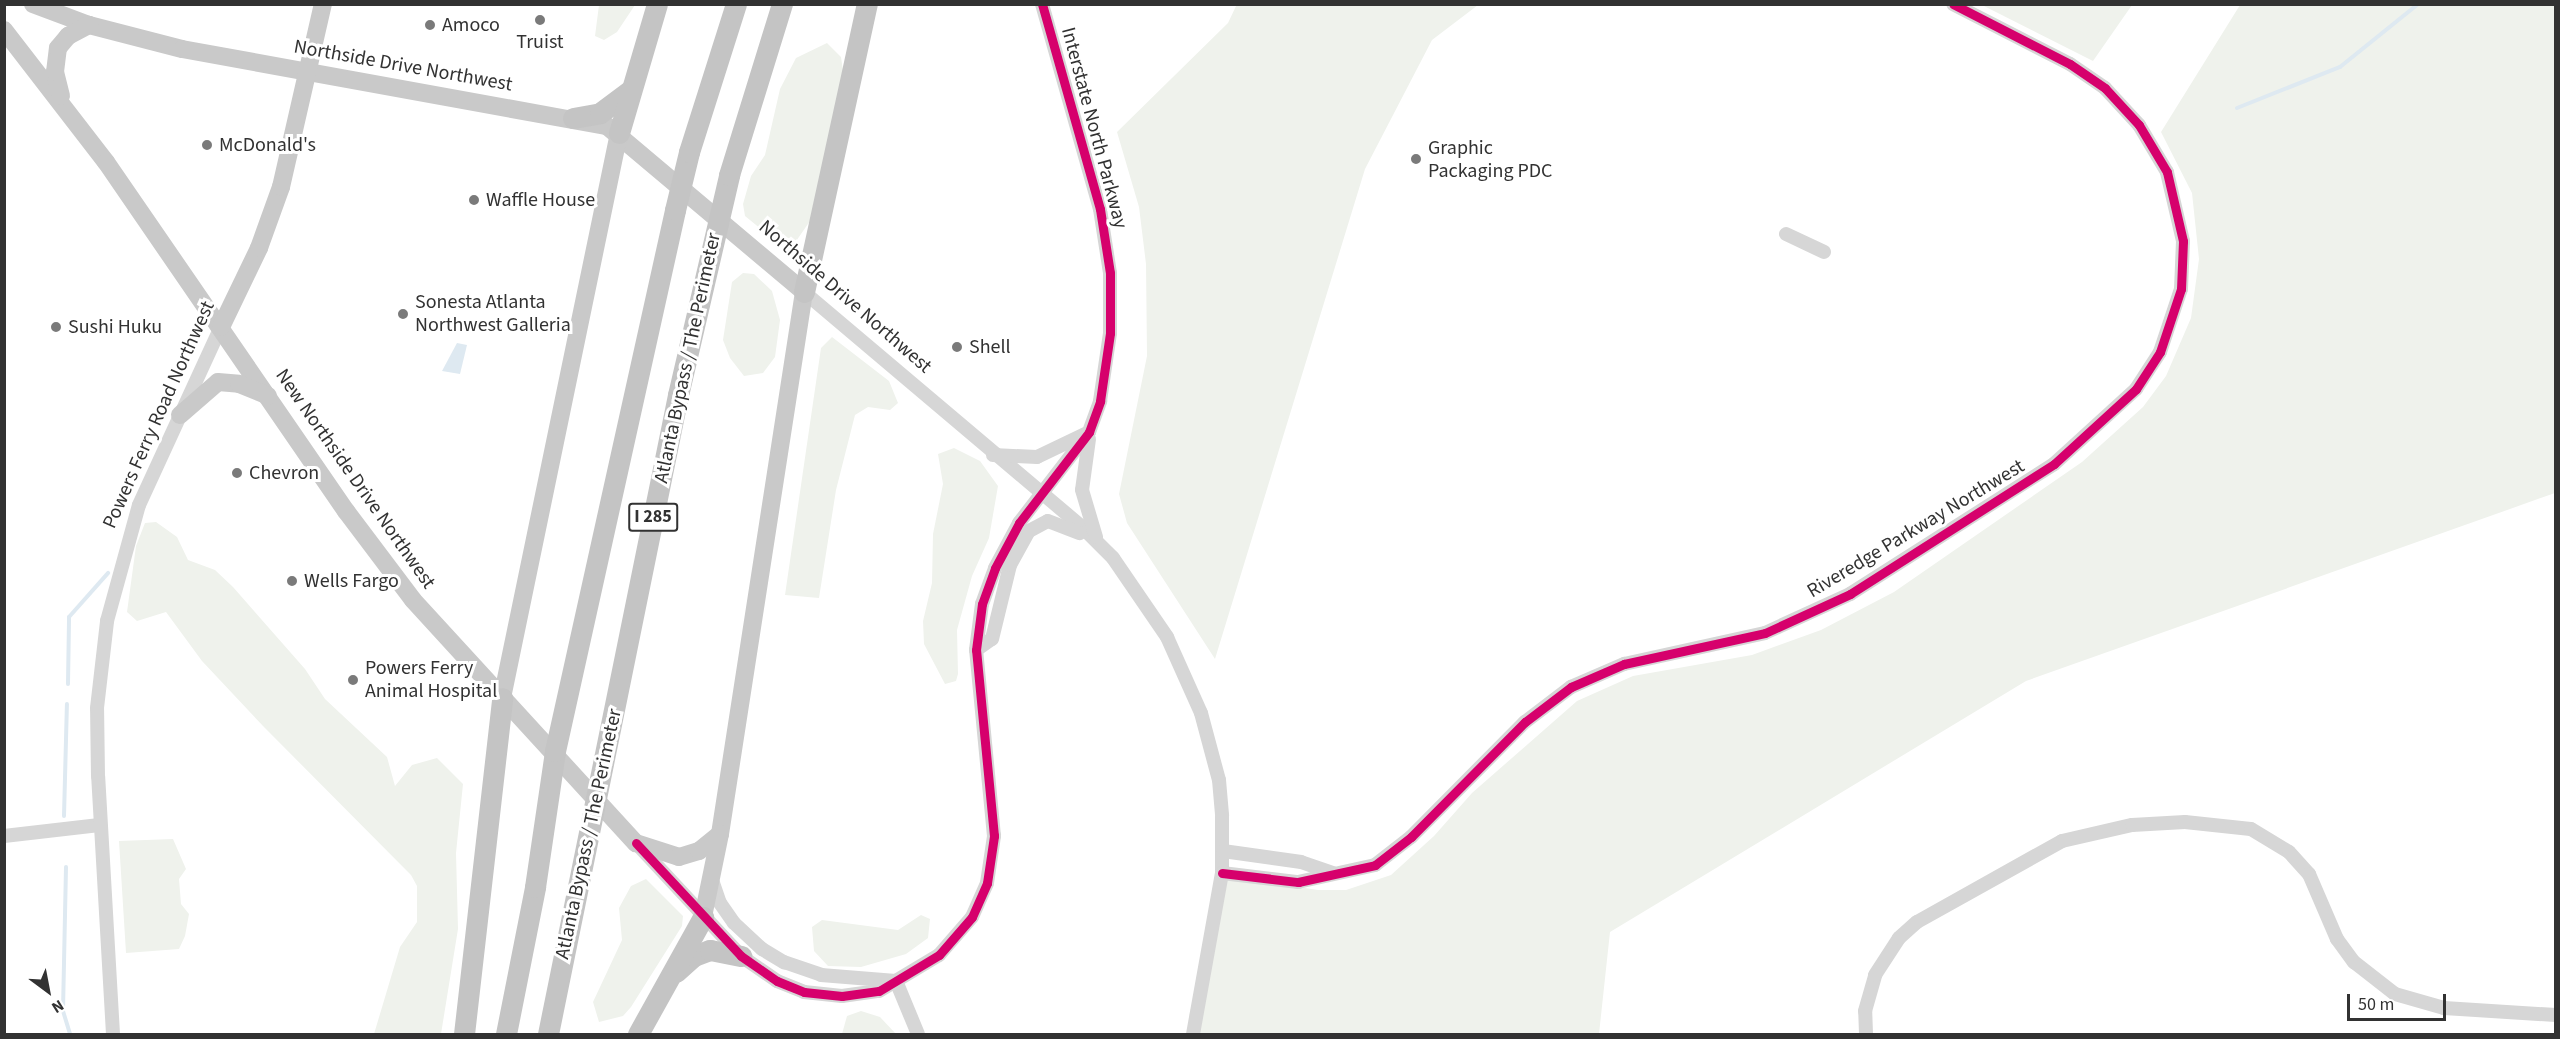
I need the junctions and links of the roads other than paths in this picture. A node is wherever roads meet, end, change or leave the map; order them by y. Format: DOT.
graph roads {
  1 [pos="33,4"];
  2 [pos="323,4"];
  3 [pos="657,4"];
  4 [pos="736,4"];
  5 [pos="782,4"];
  6 [pos="867,4"];
  7 [pos="1042,4"];
  8 [pos="1953,4"];
  9 [pos="89,25"];
  10 [pos="4,30"];
  11 [pos="307,72"];
  12 [pos="631,90"];
  13 [pos="65,106"];
  14 [pos="573,118"];
  15 [pos="619,133"];
  16 [pos="1786,234"];
  17 [pos="1824,252"];
  18 [pos="804,292"];
  19 [pos="222,327"];
  20 [pos="268,396"];
  21 [pos="180,415"];
  22 [pos="1090,429"];
  23 [pos="993,455"];
  24 [pos="1041,495"];
  25 [pos="1100,544"];
  26 [pos="976,650"];
  27 [pos="510,705"];
  28 [pos="99,825"];
  29 [pos="720,834"];
  30 [pos="4,836"];
  31 [pos="636,843"];
  32 [pos="1223,852"];
  33 [pos="1222,873"];
  34 [pos="1335,874"];
  35 [pos="712,880"];
  36 [pos="703,917"];
  37 [pos="741,956"];
  38 [pos="896,981"];
  39 [pos="661,988"];
  40 [pos="2556,1016"];
  41 [pos="113,1035"];
  42 [pos="464,1035"];
  43 [pos="506,1035"];
  44 [pos="548,1035"];
  45 [pos="638,1035"];
  46 [pos="918,1035"];
  47 [pos="1193,1035"];
  48 [pos="1866,1035"];
  1 -- 9 [label="main road, Northside Drive Northwest"];
  2 -- 11 [label="main road, Powers Ferry Road Northwest"];
  3 -- 12 [label="highway"];
  4 -- 43 [label="highway, Atlanta Bypass / The Perimeter / I 285"];
  5 -- 44 [label="highway, Atlanta Bypass / The Perimeter / I 285"];
  6 -- 18 [label="highway"];
  7 -- 22 [label="street, Interstate North Parkway"];
  8 -- 34 [label="street, Riveredge Parkway Northwest"];
  9 -- 11 [label="main road, Northside Drive Northwest"];
  9 -- 13 [label="main road"];
  10 -- 13 [label="main road, New Northside Drive Northwest"];
  11 -- 14 [label="main road, Northside Drive Northwest"];
  11 -- 19 [label="main road, Powers Ferry Road Northwest"];
  12 -- 14 [label="highway"];
  12 -- 15 [label="highway"];
  13 -- 19 [label="main road, New Northside Drive Northwest"];
  14 -- 15 [label="main road, Northside Drive Northwest"];
  15 -- 18 [label="main road, Northside Drive Northwest"];
  15 -- 27 [label="main road"];
  16 -- 17 [label="street"];
  18 -- 23 [label="street, Northside Drive Northwest"];
  18 -- 29 [label="main road"];
  19 -- 20 [label="main road, New Northside Drive Northwest"];
  19 -- 21 [label="street, Powers Ferry Road Northwest"];
  20 -- 21 [label="main road"];
  20 -- 27 [label="main road, New Northside Drive Northwest"];
  21 -- 28 [label="street, Powers Ferry Road Northwest"];
  22 -- 23 [label="street"];
  22 -- 24 [label="street, Interstate North Parkway"];
  22 -- 25 [label="street"];
  23 -- 24 [label="street, Northside Drive Northwest"];
  24 -- 25 [label="street, Northside Drive Northwest"];
  24 -- 26 [label="street, New Northside Drive Northwest"];
  25 -- 26 [label="street"];
  25 -- 32 [label="street, Northside Drive Northwest"];
  26 -- 38 [label="street, New Northside Drive Northwest"];
  27 -- 31 [label="main road, New Northside Drive Northwest"];
  27 -- 42 [label="highway"];
  28 -- 30 [label="street"];
  28 -- 41 [label="street, Powers Ferry Road Northwest"];
  29 -- 31 [label="main road"];
  29 -- 35 [label="main road"];
  31 -- 36 [label="street, New Northside Drive Northwest"];
  32 -- 33 [label="street, Northside Drive Northwest"];
  32 -- 34 [label="street"];
  33 -- 34 [label="street, Riveredge Parkway Northwest"];
  33 -- 47 [label="street, Northside Drive Northwest"];
  35 -- 36 [label="main road"];
  35 -- 38 [label="street"];
  36 -- 37 [label="street, New Northside Drive Northwest"];
  36 -- 39 [label="highway"];
  37 -- 38 [label="street, New Northside Drive Northwest"];
  37 -- 39 [label="highway"];
  38 -- 46 [label="street"];
  39 -- 45 [label="highway"];
  40 -- 48 [label="street"];
}
